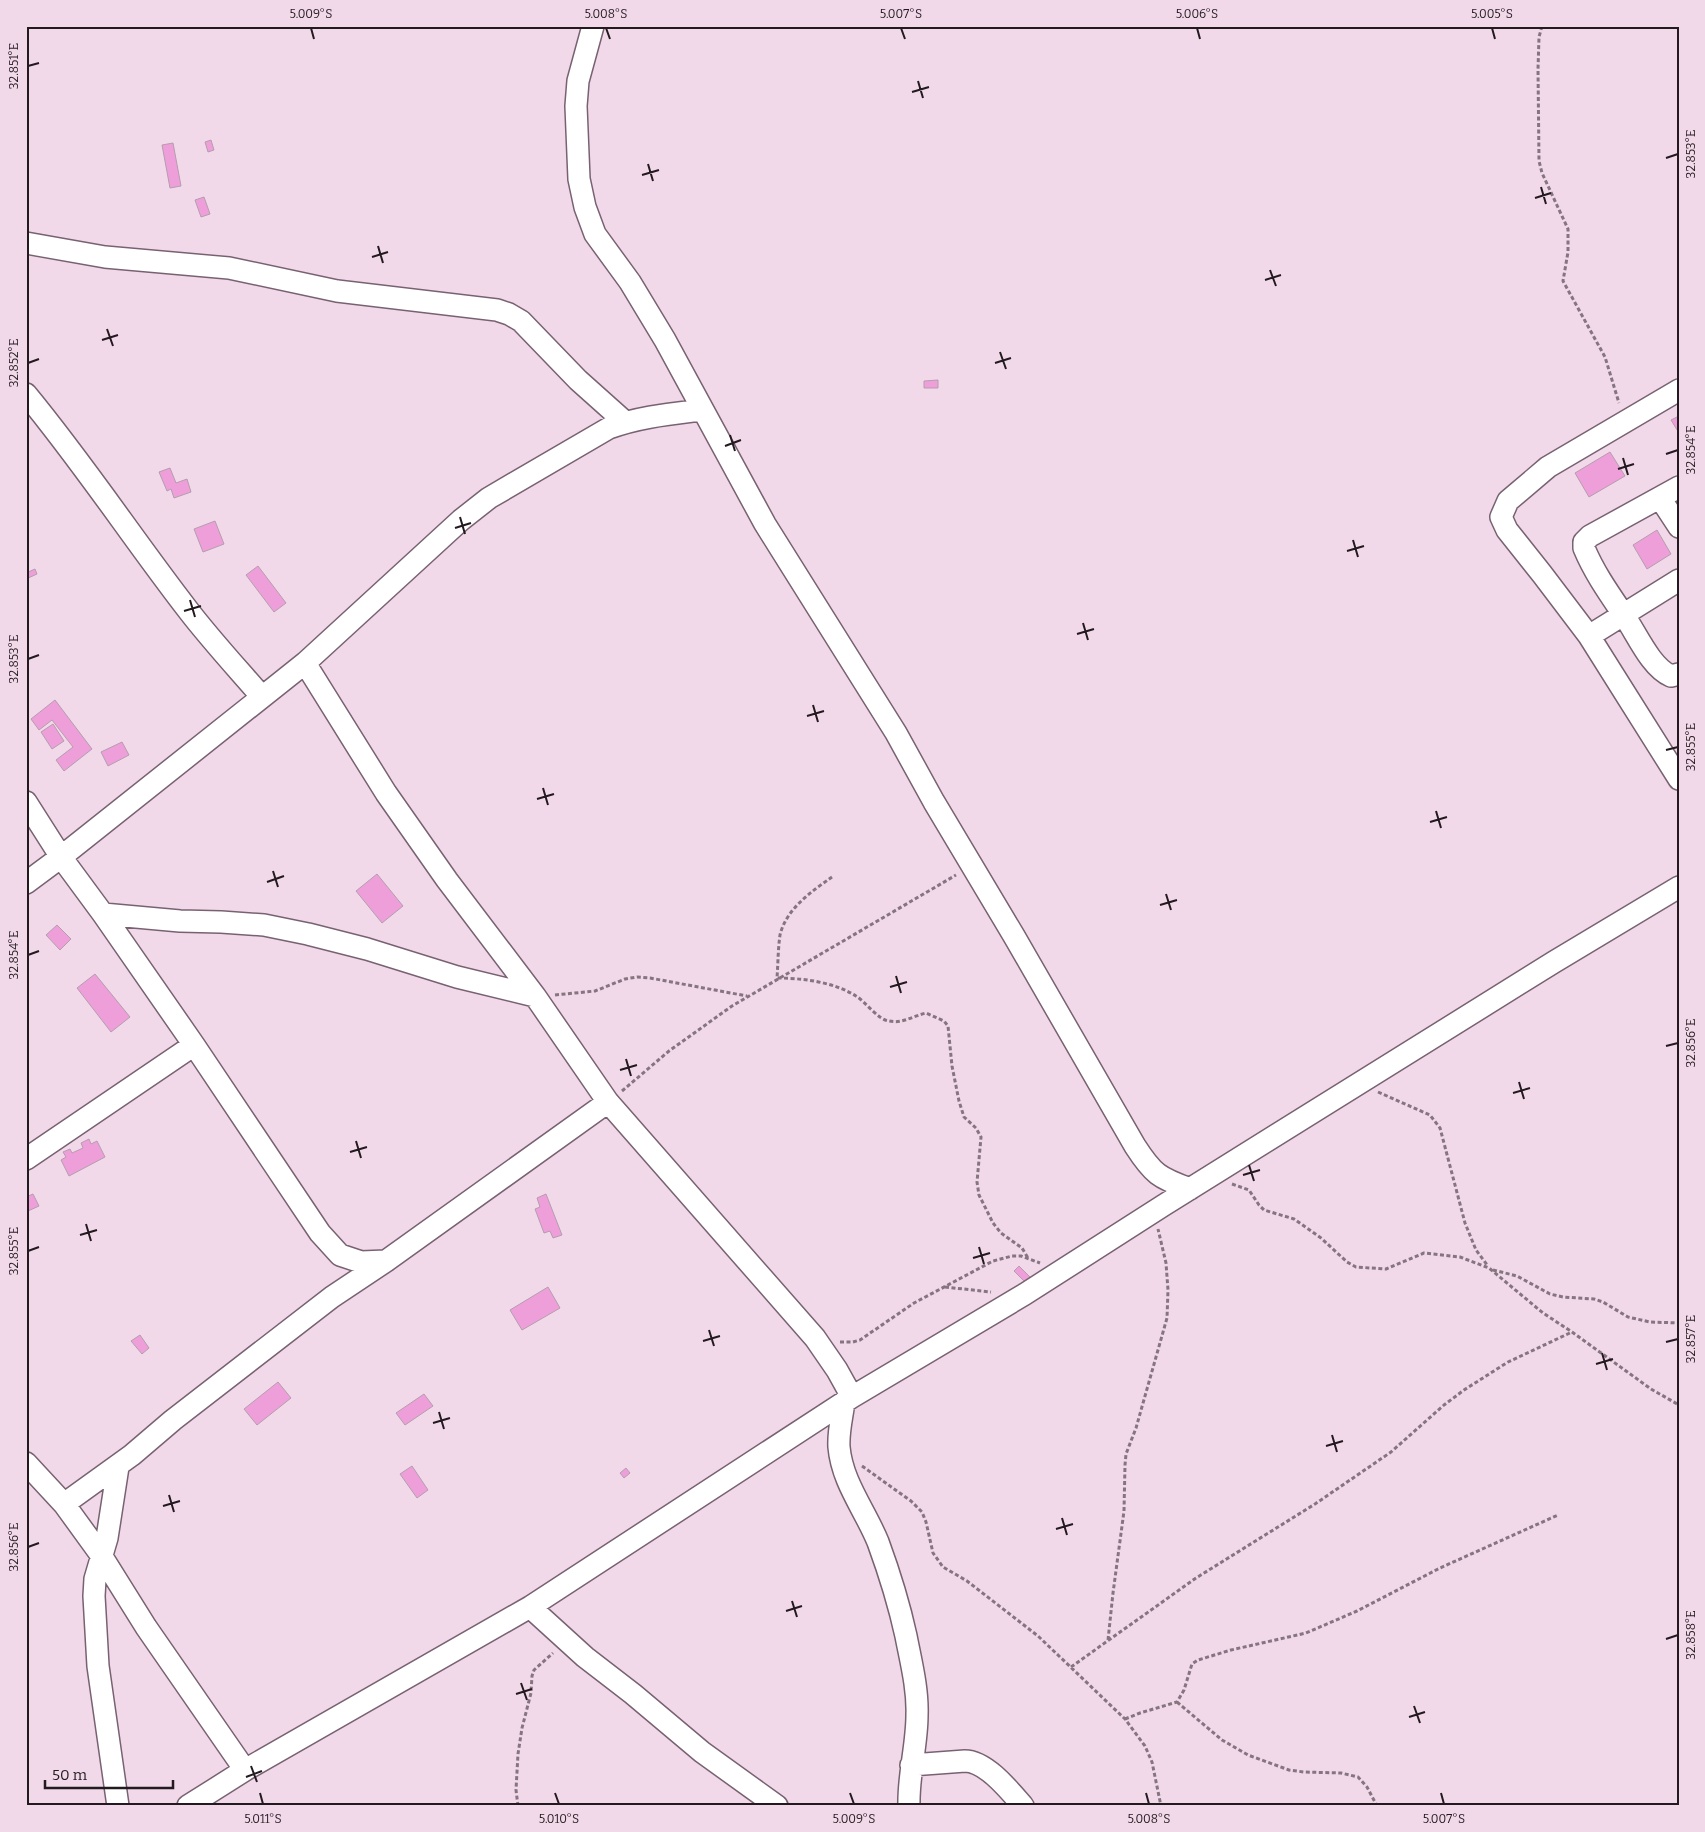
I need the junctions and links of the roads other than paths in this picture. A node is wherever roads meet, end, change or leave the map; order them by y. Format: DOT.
graph roads {
  1 [pos="592,26"];
  2 [pos="26,243"];
  3 [pos="1679,390"];
  4 [pos="26,394"];
  5 [pos="702,410"];
  6 [pos="625,422"];
  7 [pos="1679,487"];
  8 [pos="1660,498"];
  9 [pos="1679,527"];
  10 [pos="1679,580"];
  11 [pos="1623,614"];
  12 [pos="1589,636"];
  13 [pos="304,662"];
  14 [pos="1679,674"];
  15 [pos="262,697"];
  16 [pos="1679,779"];
  17 [pos="26,802"];
  18 [pos="60,857"];
  19 [pos="26,882"];
  20 [pos="1679,887"];
  21 [pos="103,914"];
  22 [pos="535,996"];
  23 [pos="194,1045"];
  24 [pos="608,1102"];
  25 [pos="26,1159"];
  26 [pos="1149,1167"];
  27 [pos="1198,1184"];
  28 [pos="1153,1212"];
  29 [pos="340,1255"];
  30 [pos="386,1261"];
  31 [pos="332,1297"];
  32 [pos="848,1400"];
  33 [pos="26,1463"];
  34 [pos="118,1466"];
  35 [pos="64,1504"];
  36 [pos="101,1555"];
  37 [pos="530,1607"];
  38 [pos="911,1765"];
  39 [pos="245,1770"];
  40 [pos="118,1806"];
  41 [pos="188,1806"];
  42 [pos="777,1806"];
  43 [pos="909,1806"];
  44 [pos="1023,1806"];
  1 -- 5 [label="street"];
  2 -- 6 [label="street"];
  3 -- 12 [label="street"];
  4 -- 15 [label="street"];
  5 -- 6 [label="street"];
  5 -- 26 [label="street"];
  6 -- 13 [label="street"];
  7 -- 8 [label="street"];
  8 -- 9 [label="street"];
  8 -- 11 [label="street"];
  10 -- 11 [label="street"];
  11 -- 12 [label="street"];
  11 -- 14 [label="street"];
  12 -- 16 [label="street"];
  13 -- 15 [label="street"];
  13 -- 22 [label="street"];
  15 -- 18 [label="street"];
  17 -- 18 [label="street"];
  18 -- 19 [label="street"];
  18 -- 21 [label="street"];
  20 -- 27 [label="street"];
  21 -- 22 [label="street"];
  21 -- 23 [label="street"];
  22 -- 24 [label="street"];
  23 -- 25 [label="street"];
  23 -- 29 [label="street"];
  24 -- 30 [label="street"];
  24 -- 32 [label="street"];
  26 -- 27 [label="street"];
  26 -- 28 [label="street"];
  27 -- 28 [label="street"];
  28 -- 32 [label="street"];
  29 -- 30 [label="street"];
  29 -- 31 [label="street"];
  30 -- 31 [label="street"];
  31 -- 34 [label="street"];
  32 -- 37 [label="street"];
  32 -- 38 [label="street"];
  33 -- 35 [label="street"];
  34 -- 35 [label="street"];
  34 -- 36 [label="street"];
  35 -- 36 [label="street"];
  36 -- 39 [label="street"];
  36 -- 40 [label="street"];
  37 -- 39 [label="street"];
  37 -- 42 [label="street"];
  38 -- 43 [label="street"];
  38 -- 44 [label="street"];
  39 -- 41 [label="street"];
}
